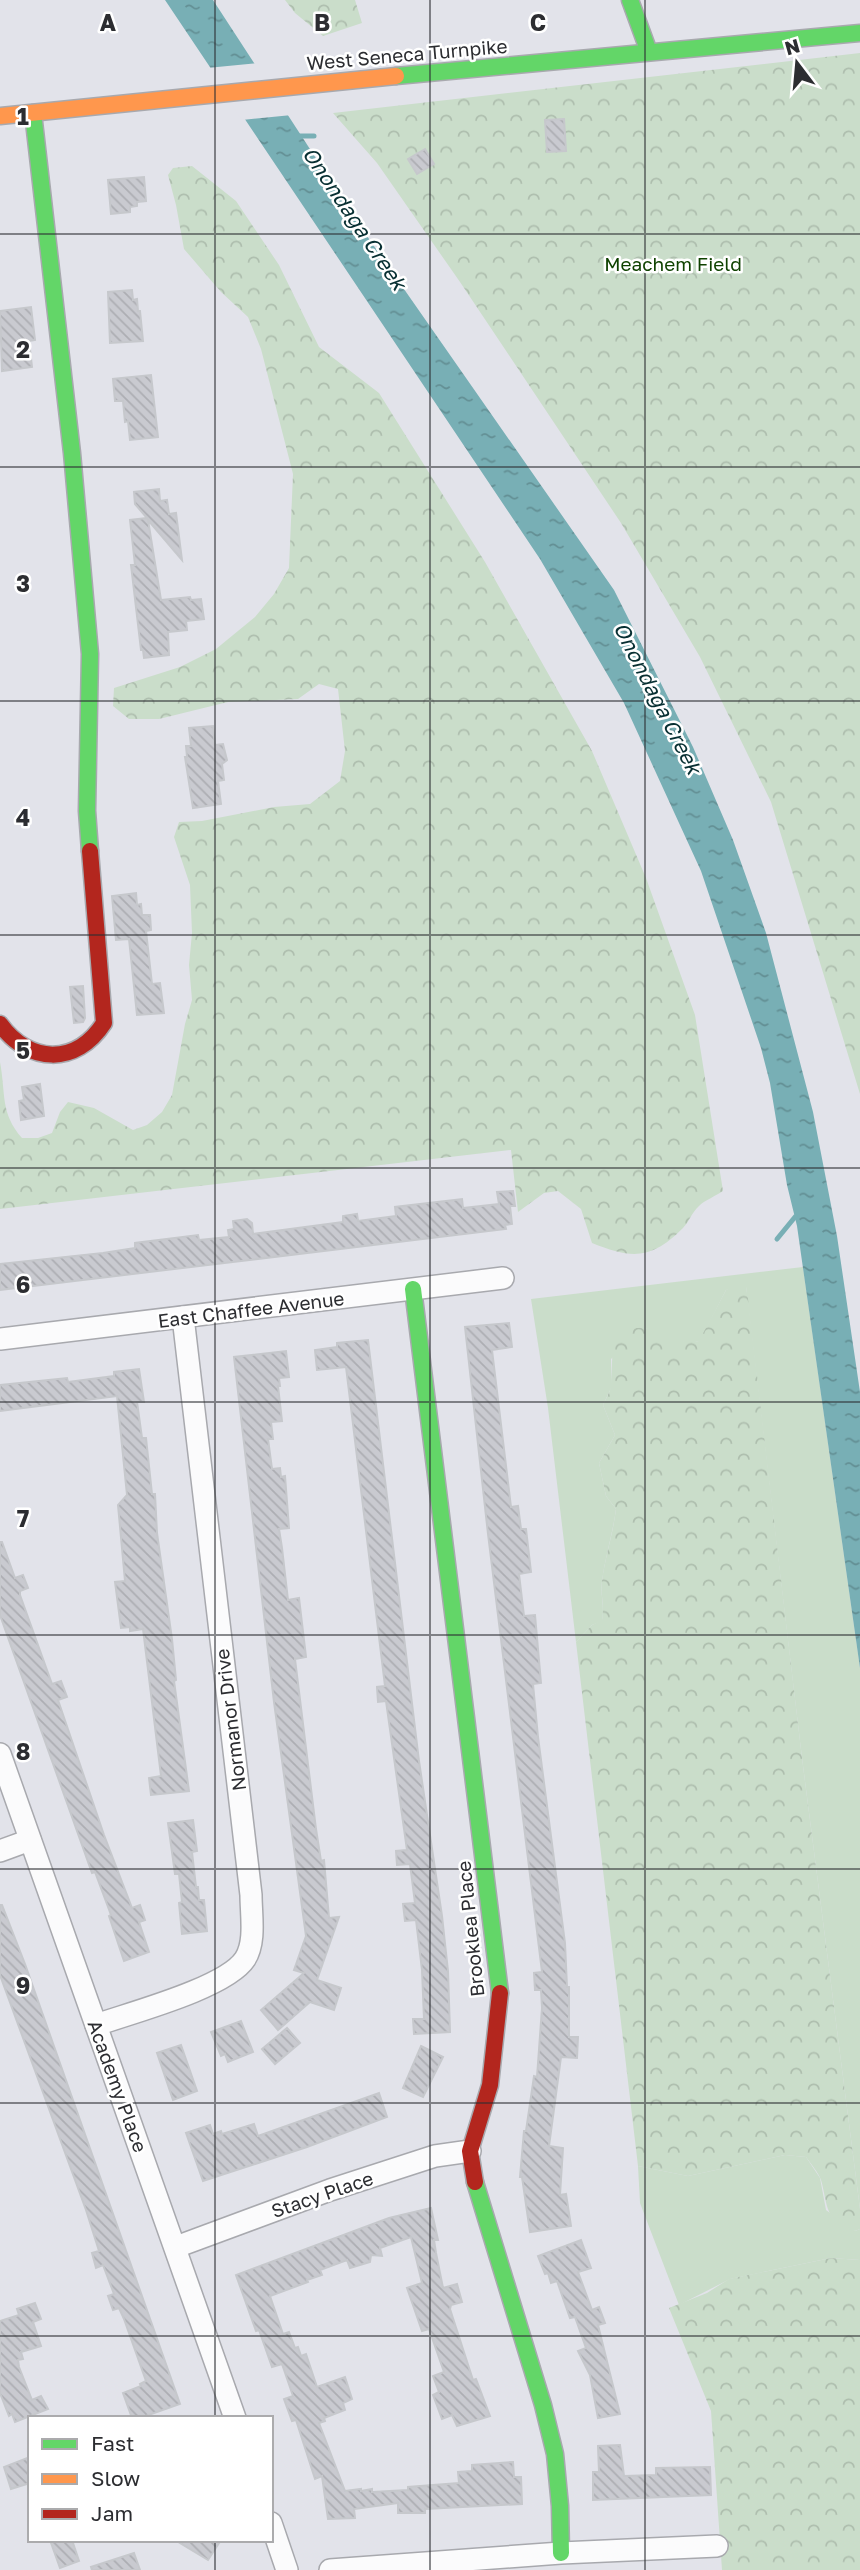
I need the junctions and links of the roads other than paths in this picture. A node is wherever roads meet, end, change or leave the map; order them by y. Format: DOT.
graph roads {
  1 [pos="630,0"];
  2 [pos="860,33"];
  3 [pos="649,52"];
  4 [pos="33,113"];
  5 [pos="0,116"];
  6 [pos="0,1024"];
  7 [pos="503,1278"];
  8 [pos="413,1289"];
  9 [pos="183,1317"];
  10 [pos="0,1339"];
  11 [pos="0,1754"];
  12 [pos="30,1840"];
  13 [pos="0,1851"];
  14 [pos="96,2025"];
  15 [pos="470,2151"];
  16 [pos="176,2247"];
  17 [pos="234,2416"];
  18 [pos="273,2529"];
  19 [pos="717,2546"];
  20 [pos="561,2553"];
  21 [pos="287,2570"];
  22 [pos="330,2570"];
  1 -- 3 [label="street"];
  2 -- 3 [label="street, West Seneca Turnpike"];
  3 -- 4 [label="street, West Seneca Turnpike"];
  4 -- 5 [label="street, West Seneca Turnpike"];
  4 -- 6 [label="street"];
  7 -- 8 [label="street, East Chaffee Avenue"];
  8 -- 9 [label="street, East Chaffee Avenue"];
  8 -- 15 [label="street, Brooklea Place"];
  9 -- 10 [label="street, East Chaffee Avenue"];
  9 -- 14 [label="street, Normanor Drive"];
  11 -- 12 [label="street, Academy Place"];
  12 -- 13 [label="street"];
  12 -- 14 [label="street, Academy Place"];
  14 -- 16 [label="street, Academy Place"];
  15 -- 16 [label="street, Stacy Place"];
  15 -- 20 [label="street, Brooklea Place"];
  16 -- 17 [label="street, Academy Place"];
  18 -- 21 [label="street"];
  19 -- 20 [label="street"];
  20 -- 22 [label="street"];
}
